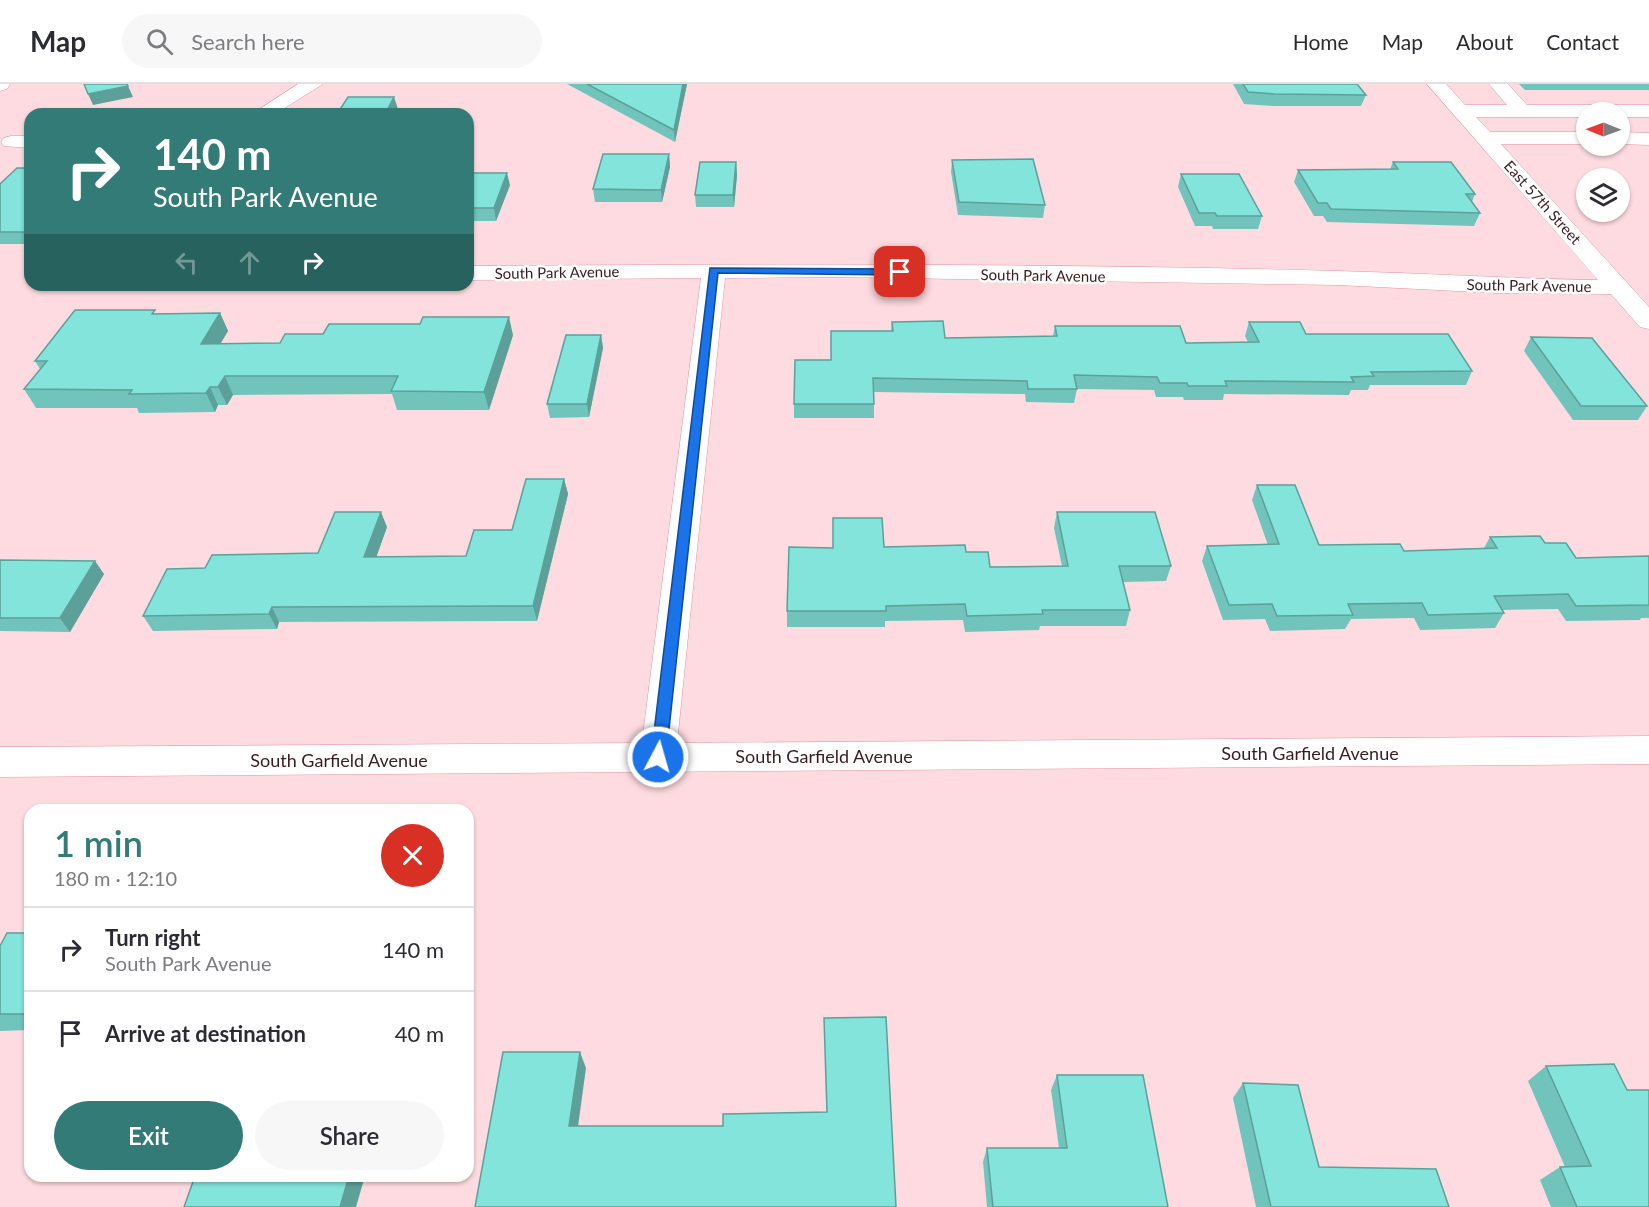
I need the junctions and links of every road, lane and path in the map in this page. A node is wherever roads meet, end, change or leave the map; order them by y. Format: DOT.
graph roads {
  1 [pos="314,84"];
  2 [pos="1436,84"];
  3 [pos="1498,84"];
  4 [pos="271,108"];
  5 [pos="1462,111"];
  6 [pos="1522,111"];
  7 [pos="1649,111"];
  8 [pos="1487,138"];
  9 [pos="1576,138"];
  10 [pos="1630,138"];
  11 [pos="1649,139"];
  12 [pos="714,270"];
  13 [pos="474,273"];
  14 [pos="1618,287"];
  15 [pos="1649,322"];
  16 [pos="1649,750"];
  17 [pos="658,757"];
  18 [pos="0,762"];
  1 -- 4 [label="street"];
  2 -- 5 [label="street, East 57th Street"];
  3 -- 6 [label="street"];
  5 -- 6 [label="street"];
  5 -- 8 [label="street, East 57th Street"];
  6 -- 7 [label="street"];
  8 -- 9 [label="street"];
  8 -- 14 [label="street, East 57th Street"];
  10 -- 11 [label="street"];
  12 -- 13 [label="street, South Park Avenue"];
  12 -- 14 [label="street, South Park Avenue"];
  12 -- 17 [label="street"];
  14 -- 15 [label="street, East 57th Street"];
  16 -- 17 [label="street, South Garfield Avenue"];
  17 -- 18 [label="street, South Garfield Avenue"];
}
